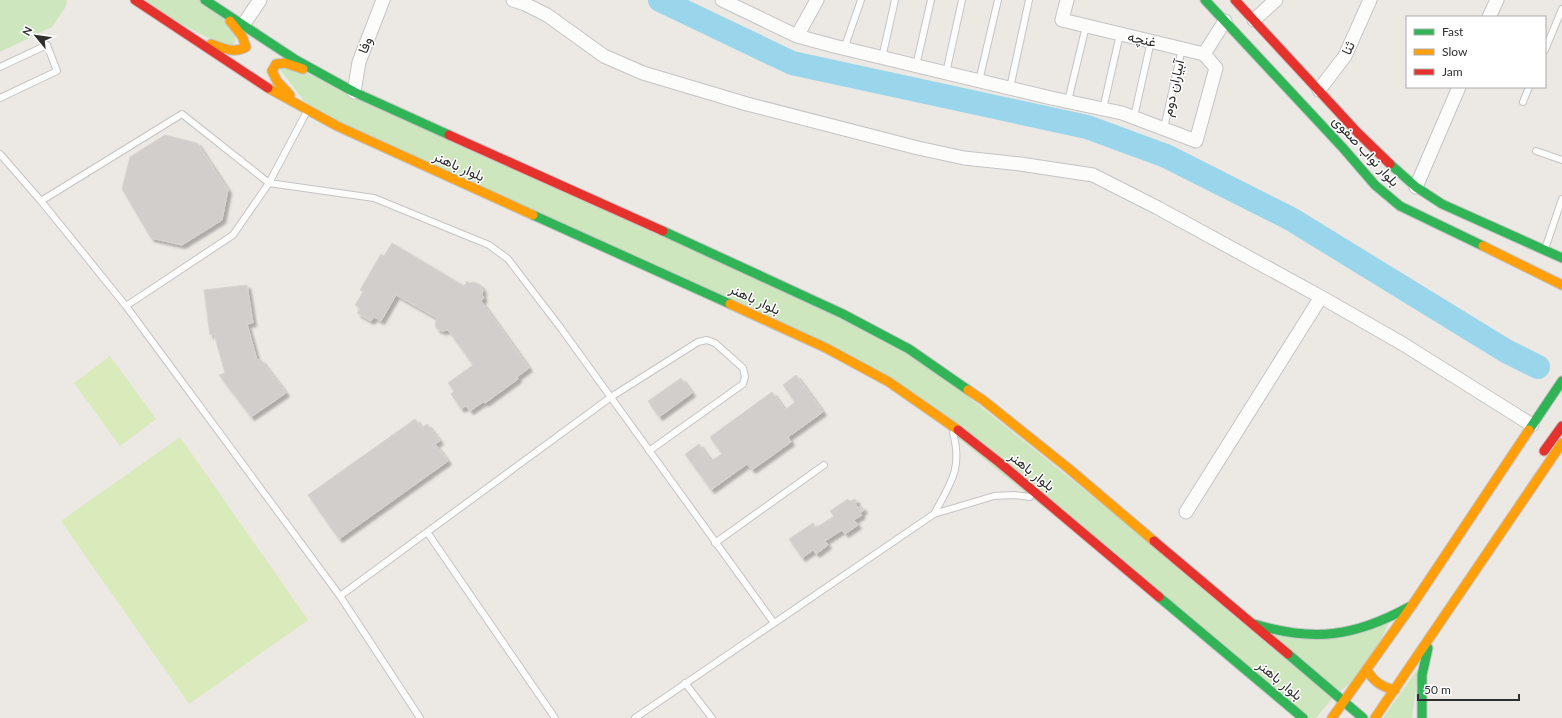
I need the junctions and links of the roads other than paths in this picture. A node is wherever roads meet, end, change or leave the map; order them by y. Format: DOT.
graph roads {
  1 [pos="135,0"];
  2 [pos="206,0"];
  3 [pos="260,0"];
  4 [pos="383,0"];
  5 [pos="513,0"];
  6 [pos="817,0"];
  7 [pos="861,0"];
  8 [pos="895,0"];
  9 [pos="932,0"];
  10 [pos="962,0"];
  11 [pos="998,0"];
  12 [pos="1029,0"];
  13 [pos="1067,0"];
  14 [pos="1205,0"];
  15 [pos="1235,0"];
  16 [pos="1276,0"];
  17 [pos="1370,0"];
  18 [pos="1497,0"];
  19 [pos="727,1"];
  20 [pos="1562,8"];
  21 [pos="1489,16"];
  22 [pos="1254,20"];
  23 [pos="1225,21"];
  24 [pos="1559,24"];
  25 [pos="243,25"];
  26 [pos="1086,26"];
  27 [pos="184,32"];
  28 [pos="1120,34"];
  29 [pos="797,36"];
  30 [pos="1151,41"];
  31 [pos="1182,48"];
  32 [pos="1546,48"];
  33 [pos="844,49"];
  34 [pos="1204,54"];
  35 [pos="882,58"];
  36 [pos="916,66"];
  37 [pos="0,67"];
  38 [pos="946,73"];
  39 [pos="331,79"];
  40 [pos="979,81"];
  41 [pos="1010,88"];
  42 [pos="1459,88"];
  43 [pos="1529,88"];
  44 [pos="1319,90"];
  45 [pos="354,92"];
  46 [pos="0,98"];
  47 [pos="1068,101"];
  48 [pos="1523,102"];
  49 [pos="1103,109"];
  50 [pos="310,112"];
  51 [pos="1134,117"];
  52 [pos="1164,128"];
  53 [pos="1536,151"];
  54 [pos="0,154"];
  55 [pos="1562,160"];
  56 [pos="269,183"];
  57 [pos="1416,187"];
  58 [pos="1562,199"];
  59 [pos="41,201"];
  60 [pos="1544,250"];
  61 [pos="1494,252"];
  62 [pos="1515,253"];
  63 [pos="1529,253"];
  64 [pos="1562,258"];
  65 [pos="1562,267"];
  66 [pos="1562,285"];
  67 [pos="1321,297"];
  68 [pos="126,306"];
  69 [pos="1559,385"];
  70 [pos="611,397"];
  71 [pos="950,424"];
  72 [pos="1532,425"];
  73 [pos="1562,426"];
  74 [pos="1562,443"];
  75 [pos="649,451"];
  76 [pos="824,465"];
  77 [pos="1525,497"];
  78 [pos="1044,498"];
  79 [pos="1186,512"];
  80 [pos="934,514"];
  81 [pos="427,532"];
  82 [pos="715,543"];
  83 [pos="340,596"];
  84 [pos="1413,604"];
  85 [pos="774,623"];
  86 [pos="1252,624"];
  87 [pos="1430,639"];
  88 [pos="1367,670"];
  89 [pos="685,683"];
  90 [pos="1395,690"];
  91 [pos="1344,702"];
  92 [pos="420,718"];
  93 [pos="555,718"];
  94 [pos="635,718"];
  95 [pos="712,718"];
  96 [pos="1303,718"];
  97 [pos="1332,718"];
  98 [pos="1363,718"];
  99 [pos="1376,718"];
  100 [pos="1422,718"];
  1 -- 27 [label="main road, بلوار باهنر"];
  2 -- 25 [label="main road, بلوار باهنر"];
  2 -- 27 [label="main road"];
  3 -- 25 [label="street"];
  4 -- 45 [label="street, وفا"];
  5 -- 67 [label="street"];
  6 -- 29 [label="street"];
  7 -- 33 [label="lane"];
  8 -- 35 [label="lane"];
  9 -- 36 [label="lane"];
  10 -- 38 [label="lane"];
  11 -- 40 [label="lane"];
  12 -- 41 [label="lane"];
  13 -- 26 [label="street, غنچه"];
  14 -- 23 [label="main road, بلوار نواب صفوی"];
  15 -- 22 [label="main road, بلوار نواب صفوی"];
  16 -- 22 [label="street"];
  17 -- 44 [label="street, ثنا"];
  18 -- 21 [label="street"];
  19 -- 29 [label="street"];
  20 -- 24 [label="lane"];
  22 -- 44 [label="main road, بلوار نواب صفوی"];
  23 -- 34 [label="street"];
  23 -- 61 [label="main road, بلوار نواب صفوی"];
  24 -- 32 [label="lane"];
  25 -- 39 [label="main road, بلوار باهنر"];
  26 -- 28 [label="street, غنچه"];
  26 -- 47 [label="lane"];
  27 -- 50 [label="main road, بلوار باهنر"];
  28 -- 30 [label="street, غنچه"];
  28 -- 49 [label="lane"];
  29 -- 33 [label="street"];
  30 -- 31 [label="street, غنچه"];
  30 -- 51 [label="lane"];
  31 -- 34 [label="street, غنچه"];
  31 -- 52 [label="lane, آبیاران دوم"];
  33 -- 35 [label="street"];
  34 -- 52 [label="street"];
  35 -- 36 [label="street"];
  36 -- 38 [label="street"];
  37 -- 46 [label="lane"];
  38 -- 40 [label="street"];
  39 -- 45 [label="main road, بلوار باهنر"];
  39 -- 50 [label="main road"];
  40 -- 41 [label="street"];
  41 -- 47 [label="street"];
  42 -- 57 [label="street"];
  43 -- 48 [label="lane"];
  44 -- 57 [label="main road, بلوار نواب صفوی"];
  45 -- 86 [label="main road, بلوار باهنر"];
  47 -- 49 [label="street"];
  49 -- 51 [label="street"];
  50 -- 56 [label="lane"];
  50 -- 71 [label="main road, بلوار باهنر"];
  51 -- 52 [label="street"];
  53 -- 55 [label="lane"];
  54 -- 59 [label="lane"];
  56 -- 59 [label="lane"];
  56 -- 68 [label="lane"];
  56 -- 70 [label="lane"];
  57 -- 60 [label="main road, بلوار نواب صفوی"];
  58 -- 60 [label="lane"];
  59 -- 68 [label="lane"];
  60 -- 64 [label="main road, بلوار نواب صفوی"];
  61 -- 62 [label="main road"];
  61 -- 66 [label="main road, بلوار نواب صفوی"];
  63 -- 65 [label="main road"];
  67 -- 72 [label="street"];
  67 -- 79 [label="street"];
  68 -- 83 [label="lane"];
  69 -- 72 [label="main road"];
  70 -- 75 [label="lane"];
  70 -- 75 [label="lane"];
  70 -- 81 [label="lane"];
  71 -- 78 [label="main road, بلوار باهنر"];
  71 -- 80 [label="lane"];
  72 -- 84 [label="main road"];
  73 -- 77 [label="main road"];
  74 -- 77 [label="main road"];
  75 -- 82 [label="lane"];
  76 -- 82 [label="lane"];
  77 -- 87 [label="main road"];
  78 -- 80 [label="lane"];
  78 -- 96 [label="main road, بلوار باهنر"];
  80 -- 85 [label="lane"];
  81 -- 83 [label="lane"];
  81 -- 93 [label="lane"];
  82 -- 85 [label="lane"];
  83 -- 92 [label="lane"];
  84 -- 86 [label="main road"];
  84 -- 88 [label="main road"];
  85 -- 89 [label="lane"];
  86 -- 91 [label="main road, بلوار باهنر"];
  87 -- 90 [label="main road"];
  87 -- 100 [label="main road"];
  88 -- 90 [label="main road"];
  88 -- 91 [label="main road"];
  89 -- 94 [label="lane"];
  89 -- 95 [label="lane"];
  90 -- 99 [label="main road"];
  91 -- 97 [label="main road"];
  91 -- 98 [label="main road, بلوار باهنر"];
}
